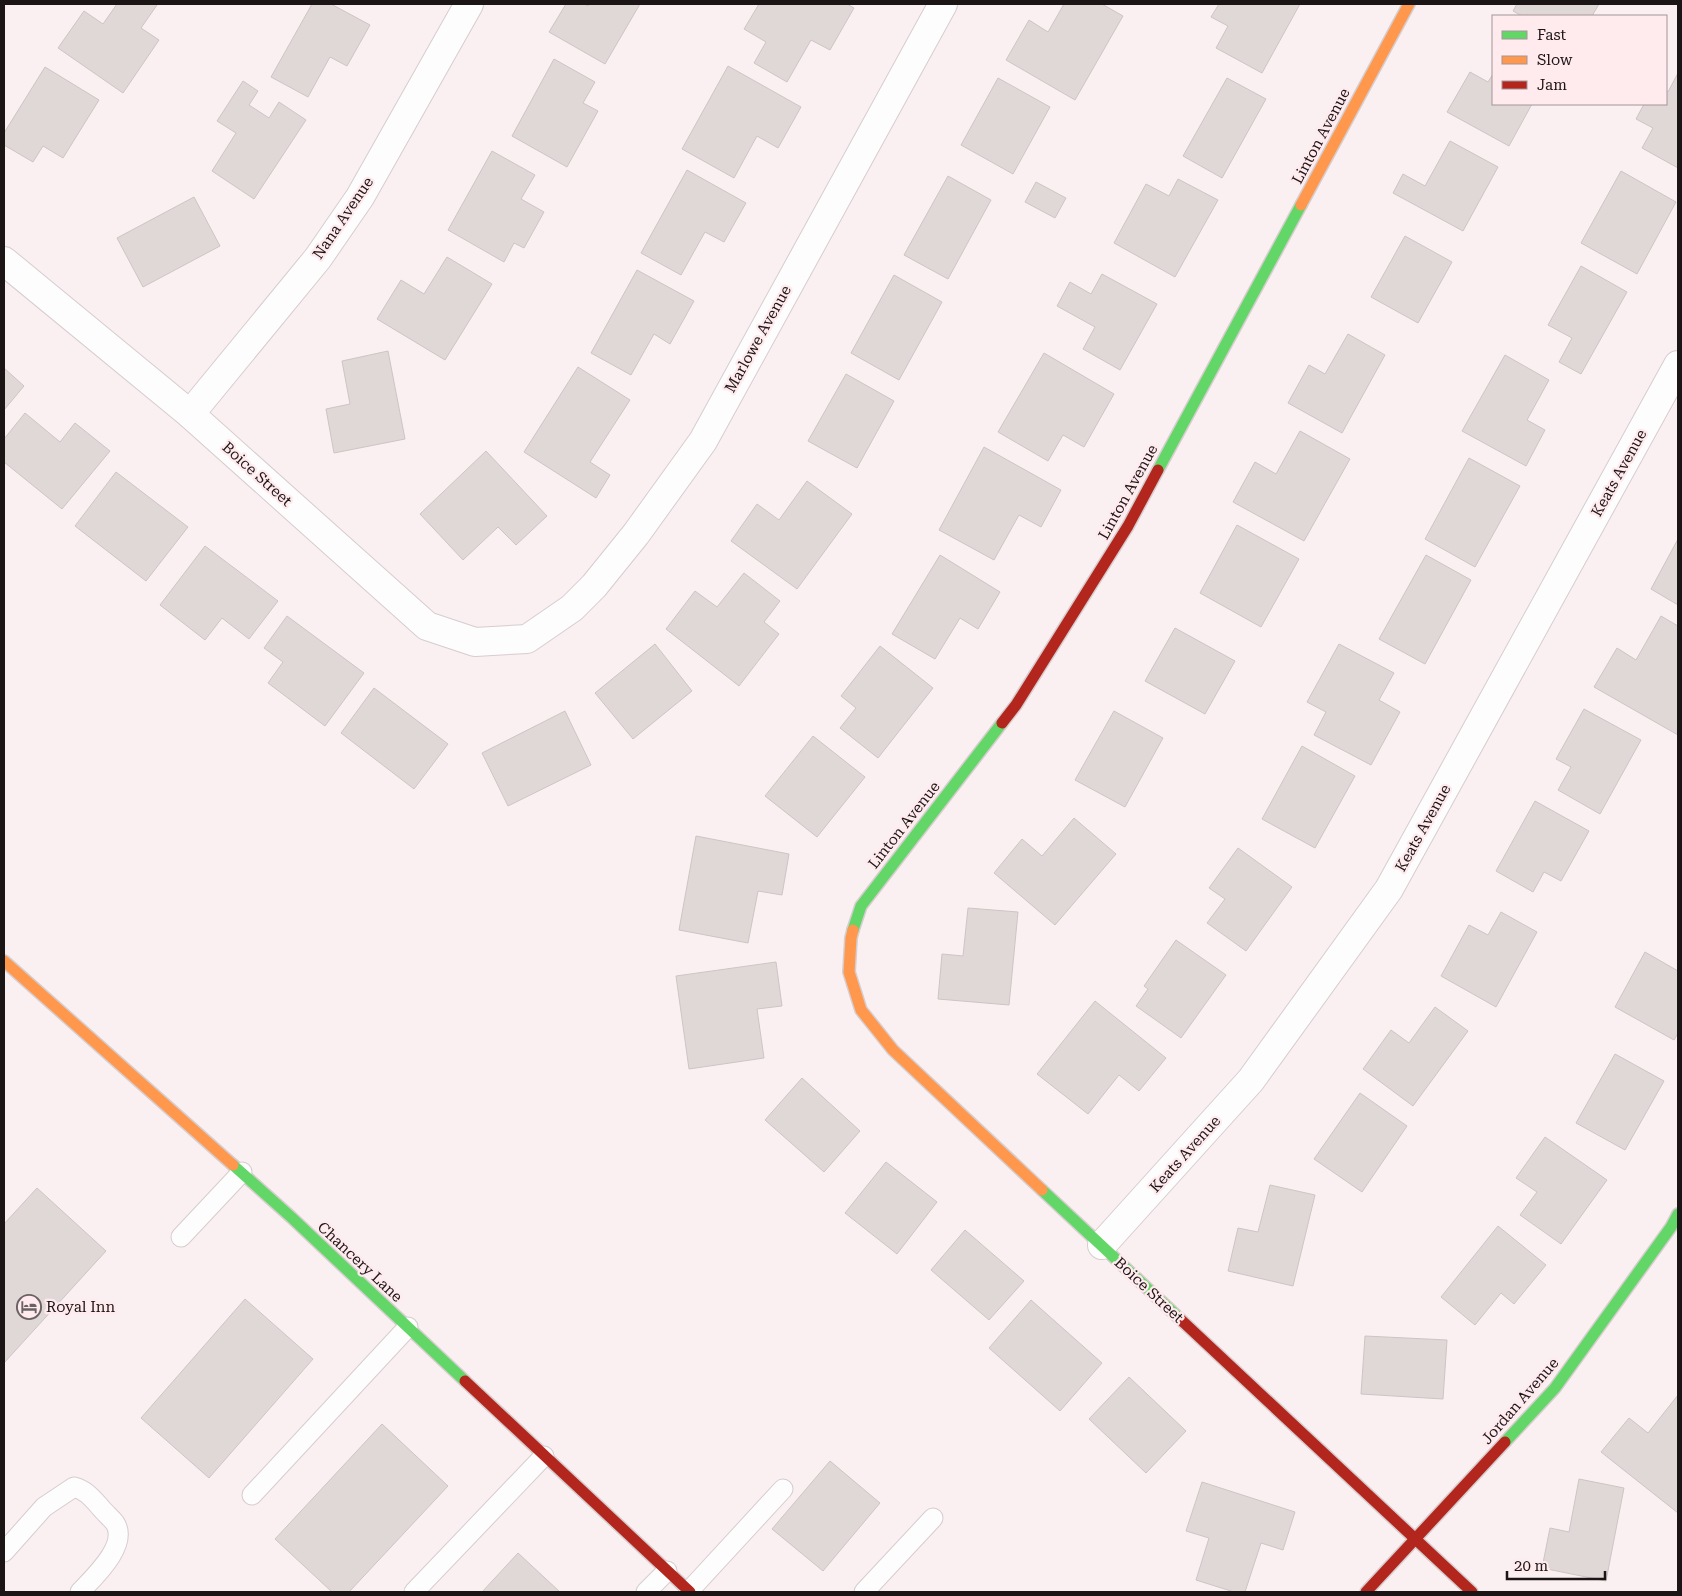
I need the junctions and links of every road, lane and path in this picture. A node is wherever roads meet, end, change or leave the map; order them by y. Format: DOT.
graph roads {
  1 [pos="469,4"];
  2 [pos="943,4"];
  3 [pos="1409,4"];
  4 [pos="4,261"];
  5 [pos="1678,364"];
  6 [pos="190,414"];
  7 [pos="527,640"];
  8 [pos="4,960"];
  9 [pos="849,972"];
  10 [pos="242,1172"];
  11 [pos="1678,1214"];
  12 [pos="181,1237"];
  13 [pos="1102,1245"];
  14 [pos="408,1327"];
  15 [pos="544,1456"];
  16 [pos="783,1489"];
  17 [pos="252,1495"];
  18 [pos="933,1518"];
  19 [pos="1415,1540"];
  20 [pos="4,1552"];
  21 [pos="666,1571"];
  22 [pos="80,1592"];
  23 [pos="414,1592"];
  24 [pos="646,1592"];
  25 [pos="689,1592"];
  26 [pos="864,1592"];
  27 [pos="1366,1592"];
  28 [pos="1472,1592"];
  1 -- 6 [label="street, Nana Avenue"];
  2 -- 7 [label="street, Marlowe Avenue"];
  3 -- 9 [label="street, Linton Avenue"];
  4 -- 6 [label="street, Boice Street"];
  5 -- 13 [label="street, Keats Avenue"];
  6 -- 7 [label="street, Boice Street"];
  8 -- 10 [label="street, Chancery Lane"];
  9 -- 13 [label="street, Boice Street"];
  10 -- 12 [label="lane"];
  10 -- 14 [label="street, Chancery Lane"];
  11 -- 19 [label="street, Jordan Avenue"];
  13 -- 19 [label="street, Boice Street"];
  14 -- 15 [label="street, Chancery Lane"];
  14 -- 17 [label="lane"];
  15 -- 21 [label="street, Chancery Lane"];
  15 -- 23 [label="lane"];
  16 -- 25 [label="lane"];
  18 -- 26 [label="lane"];
  19 -- 27 [label="street, Jordan Avenue"];
  19 -- 28 [label="street, Boice Street"];
  20 -- 22 [label="lane"];
  21 -- 24 [label="lane"];
  21 -- 25 [label="street, Chancery Lane"];
}
